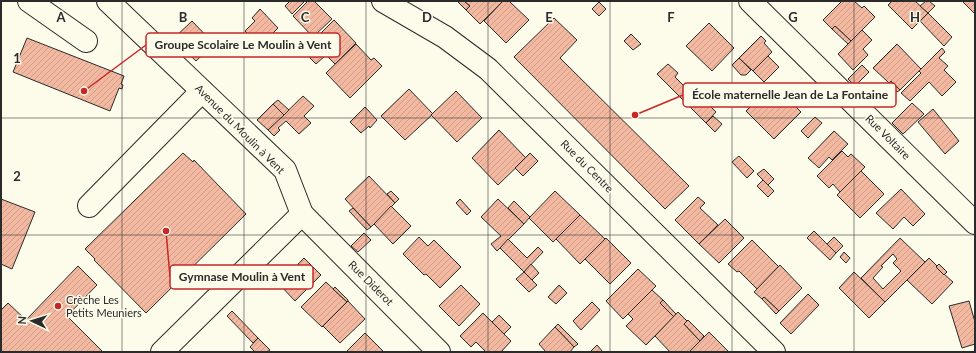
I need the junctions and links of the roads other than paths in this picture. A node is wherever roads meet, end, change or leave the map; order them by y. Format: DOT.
graph roads {
  1 [pos="30,1"];
  2 [pos="108,1"];
  3 [pos="383,1"];
  4 [pos="750,1"];
  5 [pos="86,42"];
  6 [pos="202,91"];
  7 [pos="89,206"];
  8 [pos="302,214"];
  9 [pos="975,223"];
  10 [pos="162,352"];
  11 [pos="439,352"];
  12 [pos="774,352"];
  1 -- 5 [label="street"];
  2 -- 6 [label="street, Avenue du Moulin à Vent"];
  3 -- 12 [label="street, Rue du Centre"];
  4 -- 9 [label="street, Rue Voltaire"];
  6 -- 7 [label="street"];
  6 -- 8 [label="street, Avenue du Moulin à Vent"];
  8 -- 10 [label="street"];
  8 -- 11 [label="street, Rue Diderot"];
}
